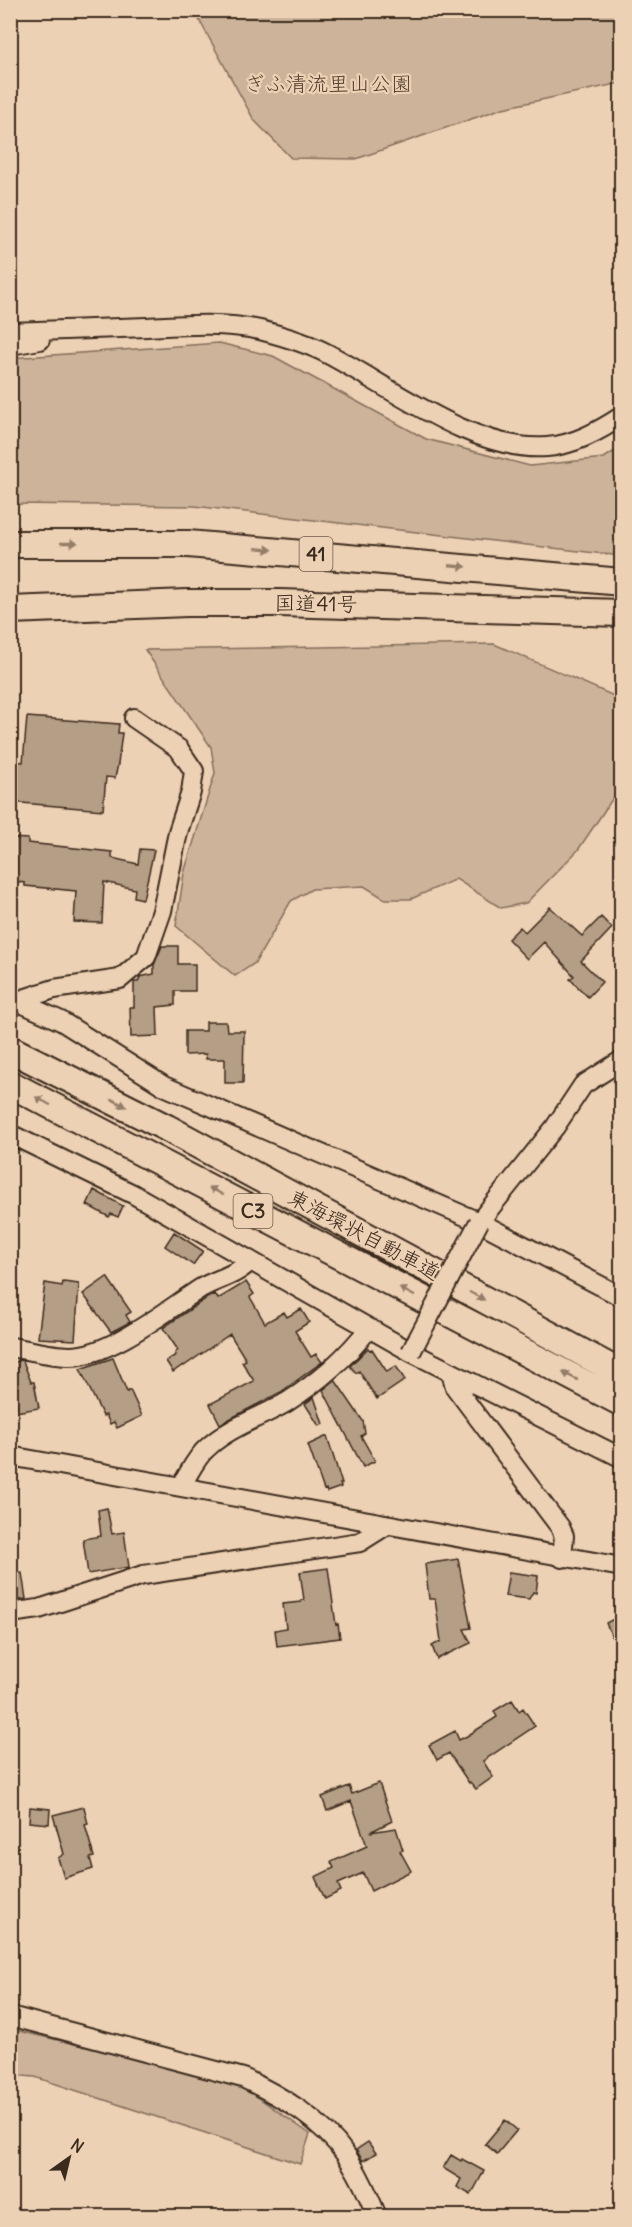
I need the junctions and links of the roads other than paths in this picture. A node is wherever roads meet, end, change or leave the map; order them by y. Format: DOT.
graph roads {
  1 [pos="98,329"];
  2 [pos="10,332"];
  3 [pos="10,345"];
  4 [pos="621,416"];
  5 [pos="10,544"];
  6 [pos="621,582"];
  7 [pos="10,600"];
  8 [pos="187,603"];
  9 [pos="621,604"];
  10 [pos="10,610"];
  11 [pos="621,613"];
  12 [pos="10,621"];
  13 [pos="134,718"];
  14 [pos="13,1003"];
  15 [pos="10,1049"];
  16 [pos="621,1060"];
  17 [pos="10,1084"];
  18 [pos="10,1134"];
  19 [pos="479,1222"];
  20 [pos="249,1262"];
  21 [pos="621,1297"];
  22 [pos="369,1328"];
  23 [pos="10,1347"];
  24 [pos="411,1352"];
  25 [pos="451,1372"];
  26 [pos="621,1374"];
  27 [pos="621,1403"];
  28 [pos="10,1456"];
  29 [pos="621,1458"];
  30 [pos="181,1486"];
  31 [pos="387,1526"];
  32 [pos="562,1558"];
  33 [pos="620,1565"];
  34 [pos="10,1613"];
  35 [pos="10,2016"];
  36 [pos="377,2217"];
  1 -- 2 [label="street"];
  1 -- 3 [label="street"];
  1 -- 4 [label="street"];
  5 -- 6 [label="highway, 41, one-way"];
  7 -- 9 [label="highway, 国道41号 / 41"];
  8 -- 10 [label="highway, 国道41号"];
  8 -- 11 [label="highway, 国道41号"];
  8 -- 12 [label="highway"];
  13 -- 14 [label="street"];
  14 -- 19 [label="street"];
  15 -- 26 [label="highway, 東海環状自動車道 / C3, one-way"];
  16 -- 19 [label="street"];
  27 -- 17 [label="highway, 東海環状自動車道 / C3, one-way"];
  18 -- 20 [label="street"];
  19 -- 21 [label="street"];
  19 -- 24 [label="street, bridge"];
  20 -- 22 [label="street"];
  20 -- 23 [label="street"];
  22 -- 24 [label="street"];
  22 -- 30 [label="street"];
  24 -- 25 [label="street"];
  25 -- 29 [label="street"];
  25 -- 32 [label="street"];
  28 -- 30 [label="street"];
  30 -- 31 [label="street"];
  31 -- 32 [label="street"];
  31 -- 34 [label="street"];
  32 -- 33 [label="street"];
  35 -- 36 [label="street"];
}
